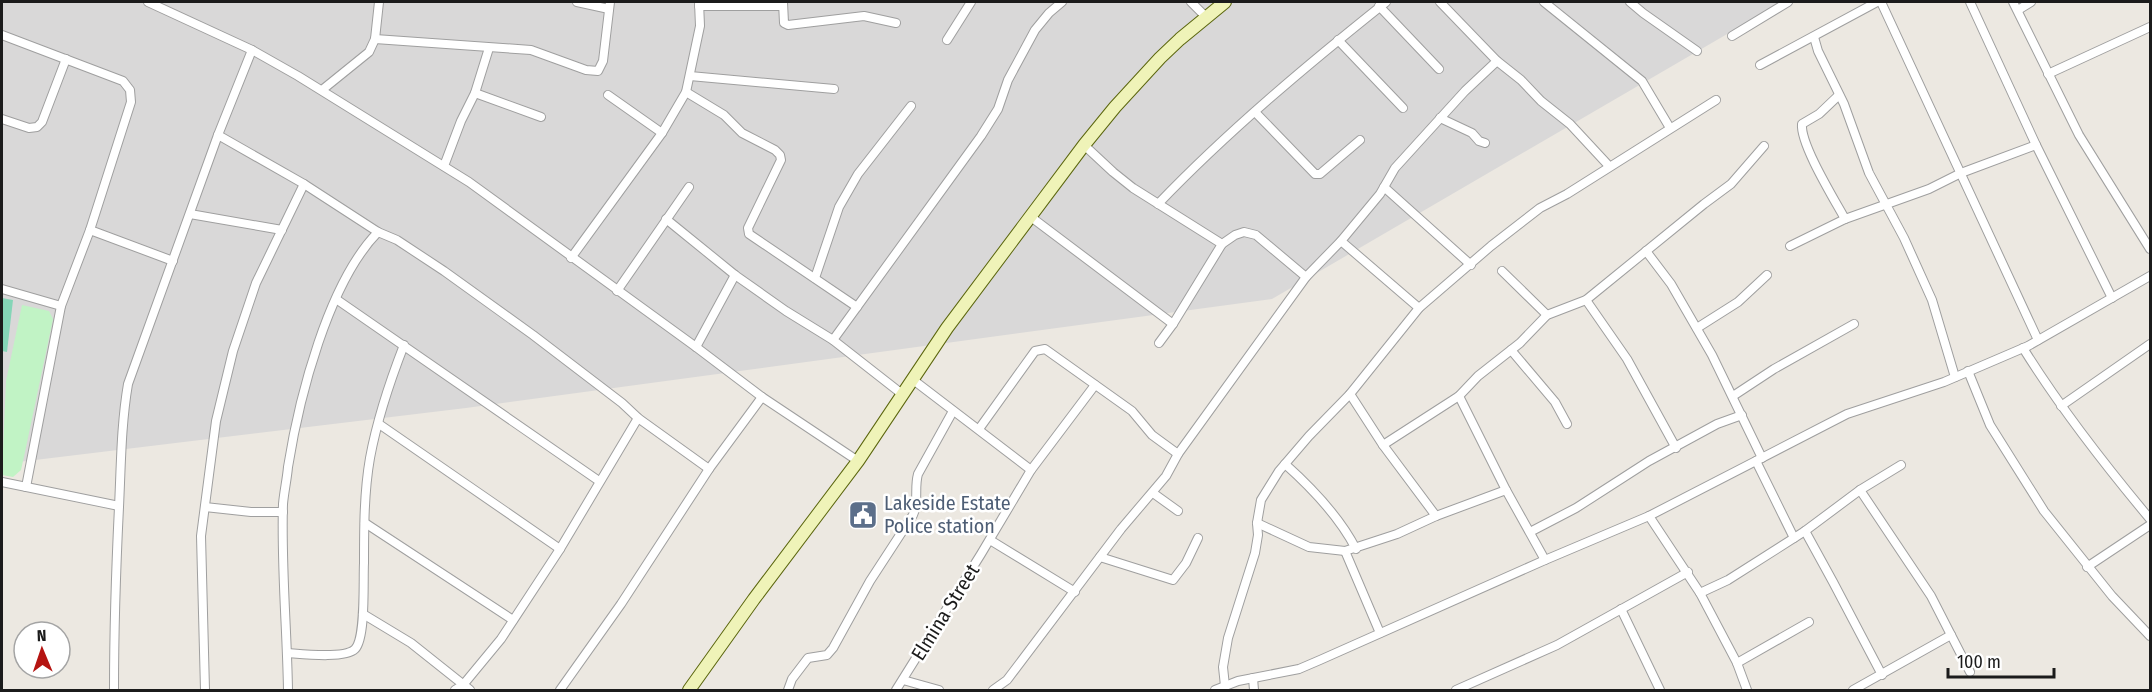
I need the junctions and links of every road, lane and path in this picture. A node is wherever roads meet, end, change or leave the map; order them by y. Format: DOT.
graph roads {
  1 [pos="148,2"];
  2 [pos="379,2"];
  3 [pos="577,2"];
  4 [pos="970,2"];
  5 [pos="1062,2"];
  6 [pos="1191,2"];
  7 [pos="1225,2"];
  8 [pos="1440,2"];
  9 [pos="1544,2"];
  10 [pos="1630,2"];
  11 [pos="1788,2"];
  12 [pos="1879,2"];
  13 [pos="1970,2"];
  14 [pos="2031,2"];
  15 [pos="699,4"];
  16 [pos="783,4"];
  17 [pos="1382,4"];
  18 [pos="610,5"];
  19 [pos="2015,6"];
  20 [pos="1206,17"];
  21 [pos="896,23"];
  22 [pos="2151,27"];
  23 [pos="2,35"];
  24 [pos="1732,36"];
  25 [pos="1814,37"];
  26 [pos="375,39"];
  27 [pos="947,40"];
  28 [pos="1338,40"];
  29 [pos="489,48"];
  30 [pos="252,50"];
  31 [pos="1697,51"];
  32 [pos="66,59"];
  33 [pos="1497,61"];
  34 [pos="1760,65"];
  35 [pos="1439,69"];
  36 [pos="2049,74"];
  37 [pos="690,76"];
  38 [pos="834,89"];
  39 [pos="322,90"];
  40 [pos="686,92"];
  41 [pos="475,93"];
  42 [pos="608,95"];
  43 [pos="1839,95"];
  44 [pos="1716,100"];
  45 [pos="911,106"];
  46 [pos="1404,108"];
  47 [pos="1255,112"];
  48 [pos="541,117"];
  49 [pos="1440,118"];
  50 [pos="2,119"];
  51 [pos="1670,128"];
  52 [pos="662,134"];
  53 [pos="218,135"];
  54 [pos="1360,140"];
  55 [pos="1485,143"];
  56 [pos="1084,145"];
  57 [pos="2036,145"];
  58 [pos="1764,146"];
  59 [pos="444,166"];
  60 [pos="1609,166"];
  61 [pos="1961,173"];
  62 [pos="304,184"];
  63 [pos="689,187"];
  64 [pos="1384,187"];
  65 [pos="1158,204"];
  66 [pos="1885,205"];
  67 [pos="190,214"];
  68 [pos="1031,216"];
  69 [pos="666,219"];
  70 [pos="1845,219"];
  71 [pos="90,230"];
  72 [pos="282,230"];
  73 [pos="378,232"];
  74 [pos="1341,241"];
  75 [pos="1222,244"];
  76 [pos="1790,246"];
  77 [pos="2151,249"];
  78 [pos="1646,251"];
  79 [pos="571,258"];
  80 [pos="173,261"];
  81 [pos="1471,265"];
  82 [pos="1502,271"];
  83 [pos="735,275"];
  84 [pos="1767,275"];
  85 [pos="2151,276"];
  86 [pos="1306,277"];
  87 [pos="815,278"];
  88 [pos="2,289"];
  89 [pos="617,291"];
  90 [pos="2112,298"];
  91 [pos="336,299"];
  92 [pos="1586,300"];
  93 [pos="61,306"];
  94 [pos="857,307"];
  95 [pos="1419,308"];
  96 [pos="1547,315"];
  97 [pos="1173,324"];
  98 [pos="1854,324"];
  99 [pos="1696,328"];
  100 [pos="832,340"];
  101 [pos="2038,340"];
  102 [pos="1159,343"];
  103 [pos="2151,344"];
  104 [pos="404,345"];
  105 [pos="696,347"];
  106 [pos="2023,348"];
  107 [pos="1511,350"];
  108 [pos="1968,371"];
  109 [pos="1955,377"];
  110 [pos="912,379"];
  111 [pos="1095,385"];
  112 [pos="902,394"];
  113 [pos="1350,394"];
  114 [pos="1459,396"];
  115 [pos="1733,396"];
  116 [pos="762,397"];
  117 [pos="2061,406"];
  118 [pos="953,411"];
  119 [pos="1742,415"];
  120 [pos="638,418"];
  121 [pos="379,424"];
  122 [pos="1567,424"];
  123 [pos="979,429"];
  124 [pos="1383,445"];
  125 [pos="1676,448"];
  126 [pos="1178,454"];
  127 [pos="1759,460"];
  128 [pos="858,461"];
  129 [pos="1285,464"];
  130 [pos="1901,465"];
  131 [pos="709,469"];
  132 [pos="1031,470"];
  133 [pos="599,481"];
  134 [pos="2,482"];
  135 [pos="26,487"];
  136 [pos="1506,490"];
  137 [pos="1860,490"];
  138 [pos="1153,493"];
  139 [pos="119,506"];
  140 [pos="205,507"];
  141 [pos="1178,511"];
  142 [pos="283,512"];
  143 [pos="1436,516"];
  144 [pos="1649,516"];
  145 [pos="2151,519"];
  146 [pos="1257,523"];
  147 [pos="364,524"];
  148 [pos="2151,525"];
  149 [pos="1805,531"];
  150 [pos="1530,532"];
  151 [pos="1198,538"];
  152 [pos="1794,538"];
  153 [pos="990,540"];
  154 [pos="560,549"];
  155 [pos="1356,549"];
  156 [pos="1345,552"];
  157 [pos="1100,557"];
  158 [pos="1545,560"];
  159 [pos="2087,567"];
  160 [pos="1688,572"];
  161 [pos="1075,592"];
  162 [pos="1700,593"];
  163 [pos="1621,609"];
  164 [pos="363,614"];
  165 [pos="513,620"];
  166 [pos="1809,622"];
  167 [pos="2148,629"];
  168 [pos="1380,633"];
  169 [pos="1951,635"];
  170 [pos="288,653"];
  171 [pos="1737,663"];
  172 [pos="1970,672"];
  173 [pos="1882,675"];
  174 [pos="1252,678"];
  175 [pos="903,680"];
  176 [pos="1225,686"];
  177 [pos="467,688"];
  178 [pos="114,690"];
  179 [pos="205,690"];
  180 [pos="288,690"];
  181 [pos="455,690"];
  182 [pos="560,690"];
  183 [pos="689,690"];
  184 [pos="788,690"];
  185 [pos="896,690"];
  186 [pos="939,690"];
  187 [pos="993,690"];
  188 [pos="1215,690"];
  189 [pos="1254,690"];
  190 [pos="1456,690"];
  191 [pos="1660,690"];
  192 [pos="1747,690"];
  193 [pos="1853,690"];
  1 -- 30 [label="street"];
  2 -- 26 [label="street"];
  3 -- 18 [label="street"];
  4 -- 27 [label="street"];
  5 -- 94 [label="street"];
  6 -- 20 [label="street"];
  7 -- 20 [label="street"];
  8 -- 33 [label="street"];
  9 -- 51 [label="street"];
  10 -- 31 [label="street"];
  11 -- 24 [label="street"];
  12 -- 25 [label="street"];
  12 -- 61 [label="street"];
  13 -- 57 [label="street"];
  14 -- 19 [label="street"];
  15 -- 16 [label="street"];
  15 -- 37 [label="street"];
  16 -- 21 [label="street"];
  17 -- 28 [label="street"];
  17 -- 35 [label="street"];
  18 -- 29 [label="street"];
  19 -- 36 [label="street"];
  20 -- 56 [label="street"];
  22 -- 36 [label="street"];
  23 -- 32 [label="street"];
  25 -- 34 [label="street"];
  25 -- 43 [label="street"];
  26 -- 29 [label="street"];
  26 -- 39 [label="street"];
  28 -- 46 [label="street"];
  28 -- 47 [label="street"];
  29 -- 41 [label="street"];
  30 -- 39 [label="street"];
  30 -- 53 [label="street"];
  32 -- 50 [label="street"];
  32 -- 71 [label="street"];
  33 -- 49 [label="street"];
  33 -- 60 [label="street"];
  36 -- 77 [label="street"];
  37 -- 38 [label="street"];
  37 -- 40 [label="street"];
  39 -- 59 [label="street"];
  40 -- 52 [label="street"];
  40 -- 87 [label="street"];
  41 -- 48 [label="street"];
  41 -- 59 [label="street"];
  42 -- 52 [label="street"];
  43 -- 66 [label="street"];
  43 -- 70 [label="street"];
  44 -- 51 [label="street"];
  45 -- 87 [label="street"];
  47 -- 54 [label="street"];
  47 -- 65 [label="street"];
  49 -- 55 [label="street"];
  49 -- 64 [label="street"];
  51 -- 60 [label="street"];
  52 -- 79 [label="street"];
  53 -- 62 [label="street"];
  53 -- 67 [label="street"];
  56 -- 65 [label="street"];
  56 -- 68 [label="street"];
  57 -- 61 [label="street"];
  57 -- 90 [label="street"];
  58 -- 78 [label="street"];
  59 -- 79 [label="street"];
  60 -- 81 [label="street"];
  61 -- 66 [label="street"];
  61 -- 101 [label="street"];
  62 -- 72 [label="street"];
  62 -- 73 [label="street"];
  63 -- 69 [label="street"];
  64 -- 74 [label="street"];
  64 -- 81 [label="street"];
  65 -- 75 [label="street"];
  66 -- 70 [label="street"];
  66 -- 109 [label="street"];
  67 -- 72 [label="street"];
  67 -- 80 [label="street"];
  68 -- 97 [label="street"];
  68 -- 110 [label="street"];
  69 -- 83 [label="street"];
  69 -- 89 [label="street"];
  70 -- 76 [label="street"];
  71 -- 80 [label="street"];
  71 -- 93 [label="street"];
  72 -- 140 [label="street"];
  73 -- 91 [label="street"];
  73 -- 120 [label="street"];
  74 -- 86 [label="street"];
  74 -- 95 [label="street"];
  75 -- 86 [label="street"];
  75 -- 97 [label="street"];
  78 -- 92 [label="street"];
  78 -- 99 [label="street"];
  79 -- 89 [label="street"];
  80 -- 139 [label="street"];
  81 -- 95 [label="street"];
  82 -- 96 [label="street"];
  83 -- 100 [label="street"];
  83 -- 105 [label="street"];
  84 -- 99 [label="street"];
  85 -- 90 [label="street"];
  86 -- 126 [label="street"];
  87 -- 94 [label="street"];
  88 -- 93 [label="street"];
  89 -- 105 [label="street"];
  90 -- 101 [label="street"];
  91 -- 104 [label="street"];
  91 -- 142 [label="street"];
  92 -- 96 [label="street"];
  92 -- 125 [label="street"];
  93 -- 135 [label="street"];
  94 -- 100 [label="street"];
  95 -- 113 [label="street"];
  96 -- 107 [label="street"];
  97 -- 102 [label="street"];
  98 -- 115 [label="street"];
  99 -- 115 [label="street"];
  100 -- 112 [label="street"];
  101 -- 106 [label="street"];
  103 -- 117 [label="street"];
  104 -- 121 [label="street"];
  104 -- 133 [label="street"];
  105 -- 116 [label="street"];
  106 -- 108 [label="street"];
  106 -- 117 [label="street"];
  107 -- 114 [label="street"];
  107 -- 122 [label="street"];
  108 -- 109 [label="street"];
  108 -- 159 [label="street"];
  109 -- 127 [label="street"];
  110 -- 112 [label="street"];
  110 -- 118 [label="street"];
  111 -- 123 [label="street"];
  111 -- 126 [label="street"];
  111 -- 132 [label="street, Elmina Street"];
  112 -- 128 [label="street"];
  113 -- 124 [label="street"];
  113 -- 129 [label="street"];
  114 -- 124 [label="street"];
  114 -- 136 [label="street"];
  115 -- 119 [label="street"];
  116 -- 128 [label="street"];
  116 -- 131 [label="street"];
  117 -- 145 [label="street"];
  118 -- 123 [label="street"];
  118 -- 184 [label="street"];
  119 -- 125 [label="street"];
  119 -- 127 [label="street"];
  120 -- 131 [label="street"];
  120 -- 133 [label="street"];
  121 -- 147 [label="street"];
  121 -- 154 [label="street"];
  123 -- 132 [label="street"];
  124 -- 143 [label="street"];
  125 -- 150 [label="street"];
  126 -- 138 [label="street"];
  127 -- 144 [label="street"];
  127 -- 152 [label="street"];
  128 -- 183 [label="street"];
  129 -- 146 [label="street"];
  129 -- 155 [label="street"];
  130 -- 137 [label="street"];
  131 -- 182 [label="street"];
  132 -- 153 [label="street, Elmina Street"];
  133 -- 154 [label="street"];
  134 -- 135 [label="street"];
  135 -- 139 [label="street"];
  136 -- 143 [label="street"];
  136 -- 150 [label="street"];
  137 -- 149 [label="street"];
  137 -- 169 [label="street"];
  138 -- 141 [label="street"];
  138 -- 157 [label="street"];
  139 -- 178 [label="street"];
  140 -- 142 [label="street"];
  140 -- 179 [label="street"];
  142 -- 170 [label="street"];
  143 -- 155 [label="street"];
  144 -- 158 [label="street"];
  144 -- 160 [label="street"];
  146 -- 156 [label="street"];
  146 -- 176 [label="street"];
  147 -- 164 [label="street"];
  147 -- 165 [label="street"];
  148 -- 159 [label="street"];
  149 -- 152 [label="street"];
  149 -- 173 [label="street"];
  150 -- 158 [label="street"];
  151 -- 157 [label="street"];
  152 -- 162 [label="street"];
  153 -- 161 [label="street"];
  153 -- 175 [label="street, Elmina Street"];
  154 -- 165 [label="street"];
  155 -- 156 [label="street"];
  156 -- 168 [label="street"];
  157 -- 161 [label="street"];
  158 -- 168 [label="street"];
  159 -- 167 [label="street"];
  160 -- 162 [label="street"];
  160 -- 163 [label="street"];
  161 -- 187 [label="street"];
  162 -- 171 [label="street"];
  163 -- 190 [label="street"];
  163 -- 191 [label="street"];
  164 -- 170 [label="street"];
  164 -- 177 [label="street"];
  165 -- 177 [label="street"];
  166 -- 171 [label="street"];
  168 -- 174 [label="street"];
  169 -- 172 [label="street"];
  169 -- 173 [label="street"];
  170 -- 180 [label="street"];
  171 -- 192 [label="street"];
  173 -- 193 [label="street"];
  174 -- 176 [label="street"];
  174 -- 189 [label="street"];
  175 -- 185 [label="street, Elmina Street"];
  175 -- 186 [label="street"];
  176 -- 188 [label="street"];
  177 -- 181 [label="street"];
}
